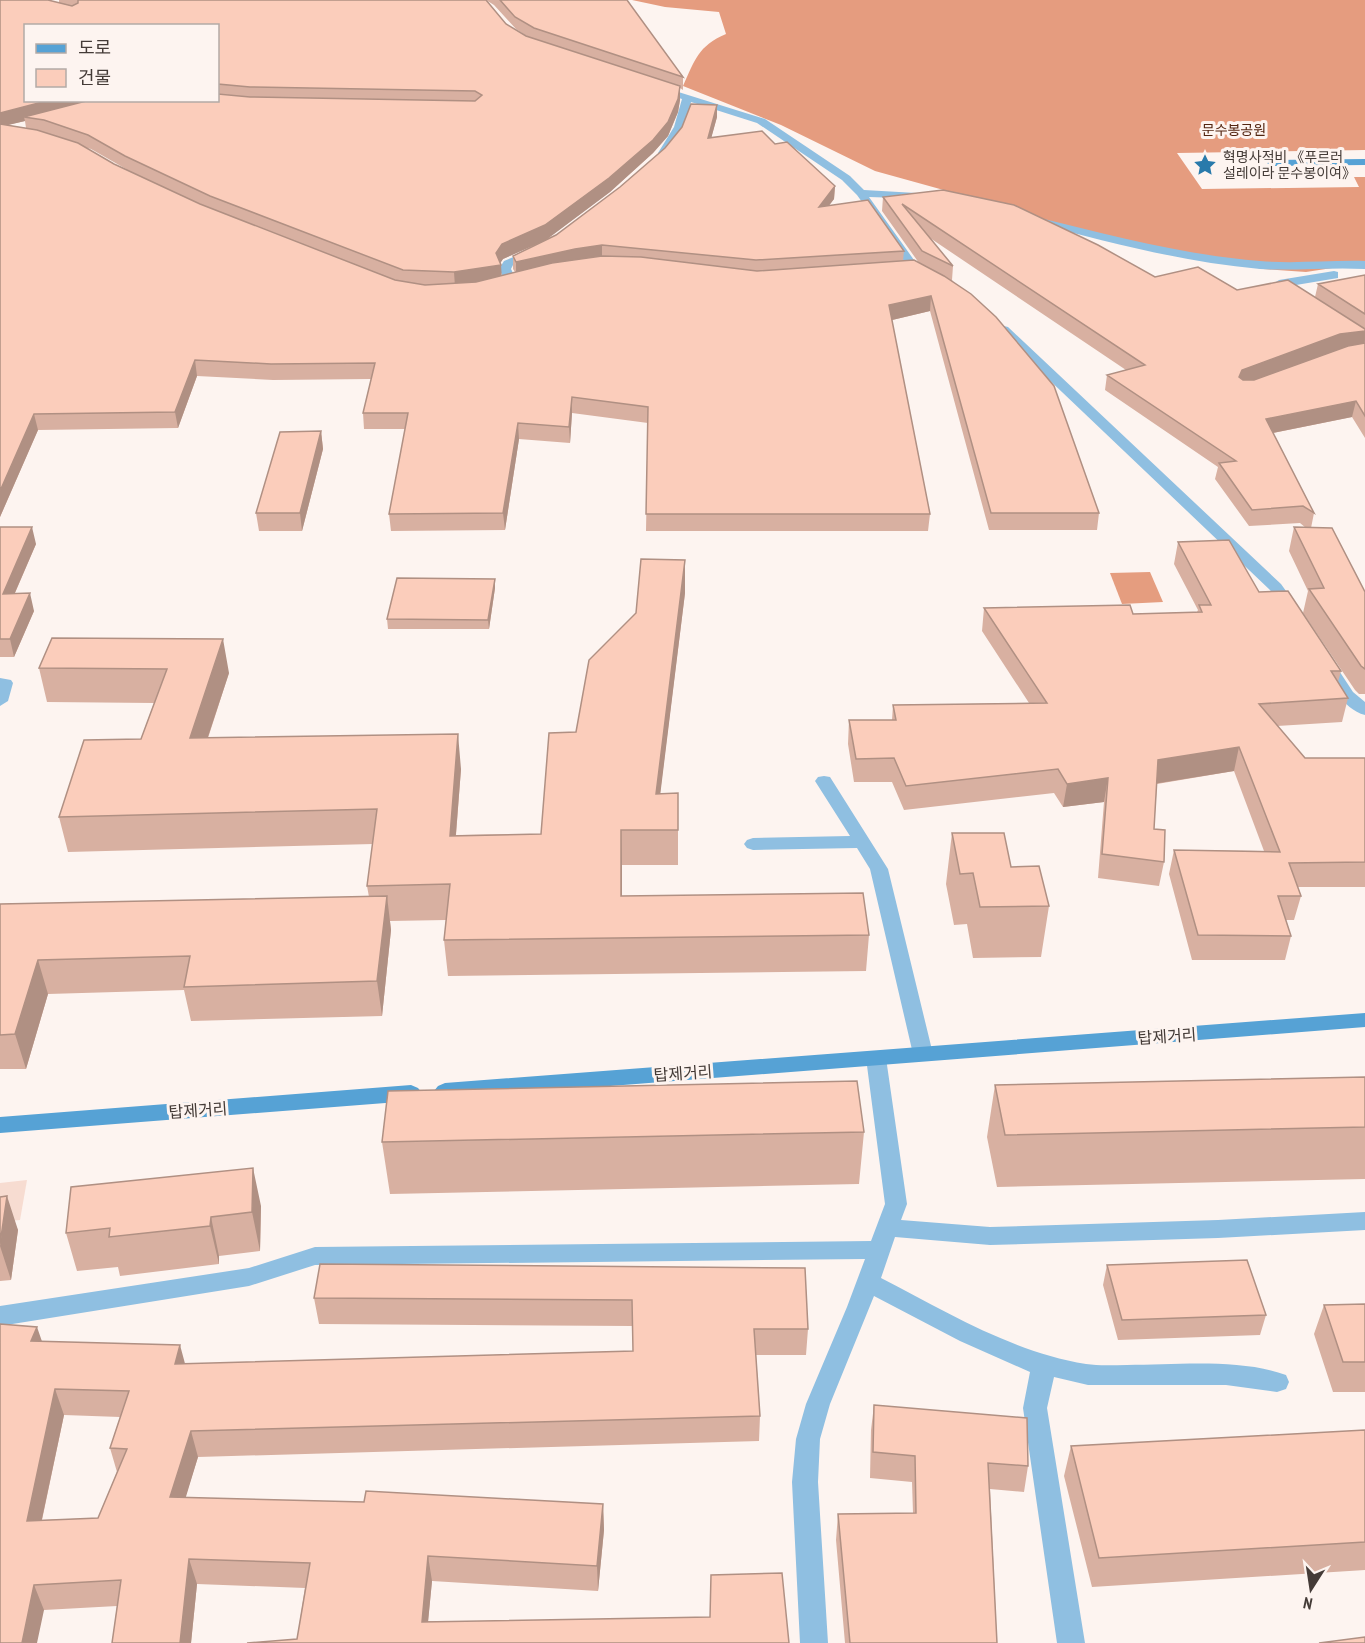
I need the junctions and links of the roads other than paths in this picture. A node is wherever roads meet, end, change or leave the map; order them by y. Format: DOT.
graph roads {
  1 [pos="645,84"];
  2 [pos="687,98"];
  3 [pos="1365,162"];
  4 [pos="1272,163"];
  5 [pos="651,164"];
  6 [pos="861,193"];
  7 [pos="942,198"];
  8 [pos="1028,218"];
  9 [pos="543,247"];
  10 [pos="1365,267"];
  11 [pos="526,279"];
  12 [pos="940,281"];
  13 [pos="1298,297"];
  14 [pos="992,320"];
  15 [pos="1302,626"];
  16 [pos="1321,656"];
  17 [pos="0,683"];
  18 [pos="0,701"];
  19 [pos="1365,710"];
  20 [pos="824,782"];
  21 [pos="863,842"];
  22 [pos="753,844"];
  23 [pos="1365,1020"];
  24 [pos="923,1054"];
  25 [pos="876,1058"];
  26 [pos="0,1125"];
  27 [pos="1365,1221"];
  28 [pos="885,1239"];
  29 [pos="868,1282"];
  30 [pos="0,1316"];
  31 [pos="1044,1365"];
  32 [pos="1277,1382"];
  33 [pos="814,1643"];
  34 [pos="1071,1643"];
  1 -- 2 [label="street"];
  2 -- 5 [label="street"];
  2 -- 6 [label="street"];
  3 -- 4 [label="main road"];
  6 -- 7 [label="street"];
  6 -- 12 [label="street"];
  8 -- 10 [label="street"];
  9 -- 11 [label="street"];
  10 -- 13 [label="street"];
  14 -- 15 [label="street"];
  16 -- 19 [label="street"];
  17 -- 18 [label="street"];
  20 -- 21 [label="street"];
  21 -- 22 [label="street"];
  21 -- 24 [label="street"];
  23 -- 24 [label="main road, 탑제거리"];
  24 -- 25 [label="main road, 탑제거리"];
  25 -- 26 [label="main road, 탑제거리"];
  25 -- 28 [label="street"];
  27 -- 28 [label="street"];
  28 -- 29 [label="street"];
  28 -- 30 [label="street"];
  29 -- 31 [label="street"];
  29 -- 33 [label="street"];
  31 -- 32 [label="street"];
  31 -- 34 [label="street"];
}
